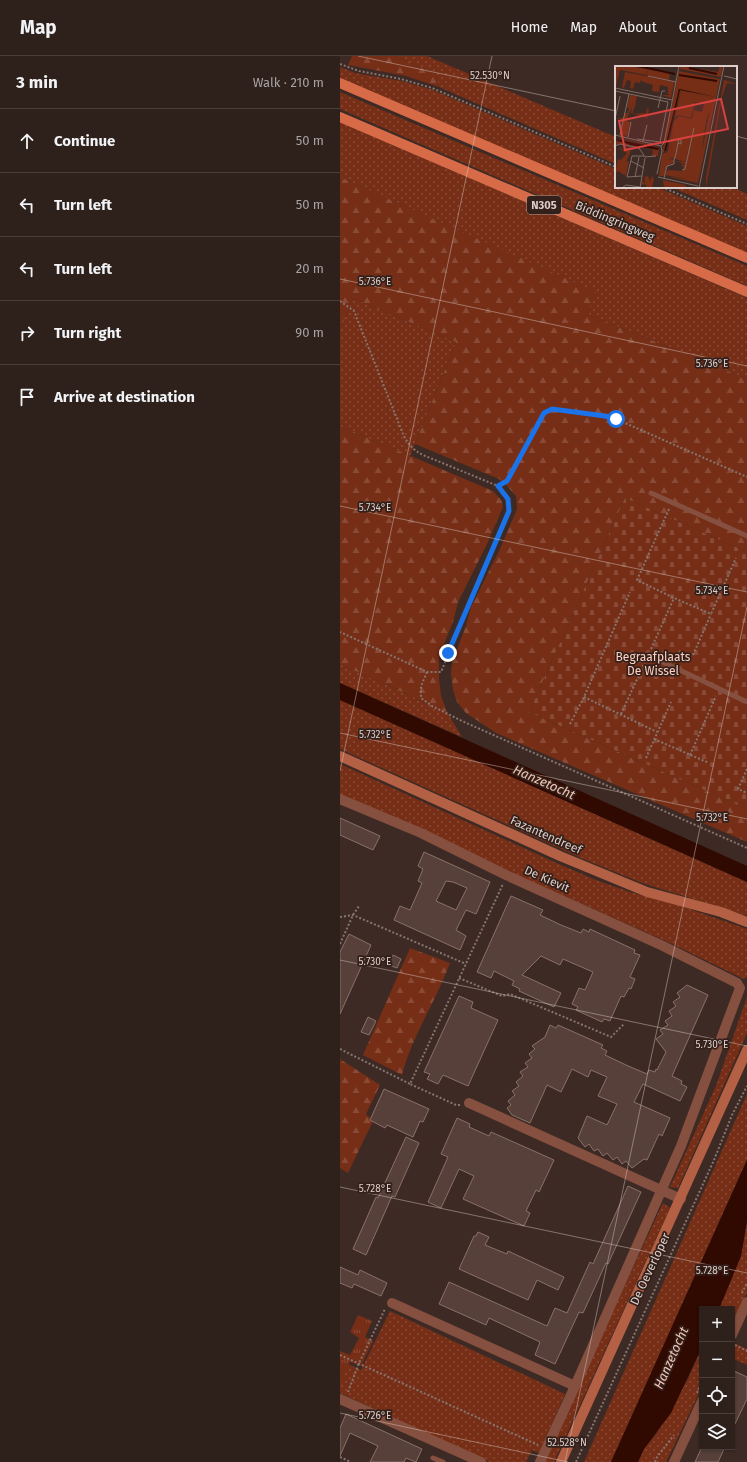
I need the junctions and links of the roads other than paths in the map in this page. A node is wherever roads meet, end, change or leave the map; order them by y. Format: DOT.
graph roads {
  1 [pos="340,83"];
  2 [pos="340,117"];
  3 [pos="747,258"];
  4 [pos="747,292"];
  5 [pos="651,493"];
  6 [pos="747,536"];
  7 [pos="648,655"];
  8 [pos="747,702"];
  9 [pos="340,756"];
  10 [pos="340,800"];
  11 [pos="747,922"];
  12 [pos="740,988"];
  13 [pos="747,1050"];
  14 [pos="469,1103"];
  15 [pos="661,1190"];
  16 [pos="681,1199"];
  17 [pos="747,1302"];
  18 [pos="392,1303"];
  19 [pos="735,1328"];
  20 [pos="575,1386"];
  21 [pos="342,1400"];
  22 [pos="699,1408"];
  23 [pos="433,1458"];
  24 [pos="443,1462"];
  25 [pos="481,1462"];
  26 [pos="540,1462"];
  27 [pos="561,1462"];
  28 [pos="674,1462"];
  1 -- 3 [label="main road, Biddingringweg / N305"];
  2 -- 4 [label="main road, Biddingringweg / N305"];
  5 -- 6 [label="lane"];
  7 -- 8 [label="lane"];
  9 -- 11 [label="main road, Fazantendreef"];
  10 -- 12 [label="street, De Kievit"];
  12 -- 15 [label="street, De Oeverloper"];
  13 -- 16 [label="main road, De Oeverloper"];
  14 -- 15 [label="street"];
  15 -- 16 [label="street"];
  15 -- 20 [label="street, De Oeverloper"];
  16 -- 27 [label="main road, De Oeverloper"];
  17 -- 19 [label="street"];
  18 -- 20 [label="street"];
  20 -- 26 [label="street, De Oeverloper"];
  21 -- 25 [label="street"];
  22 -- 28 [label="street"];
  23 -- 24 [label="lane"];
}
